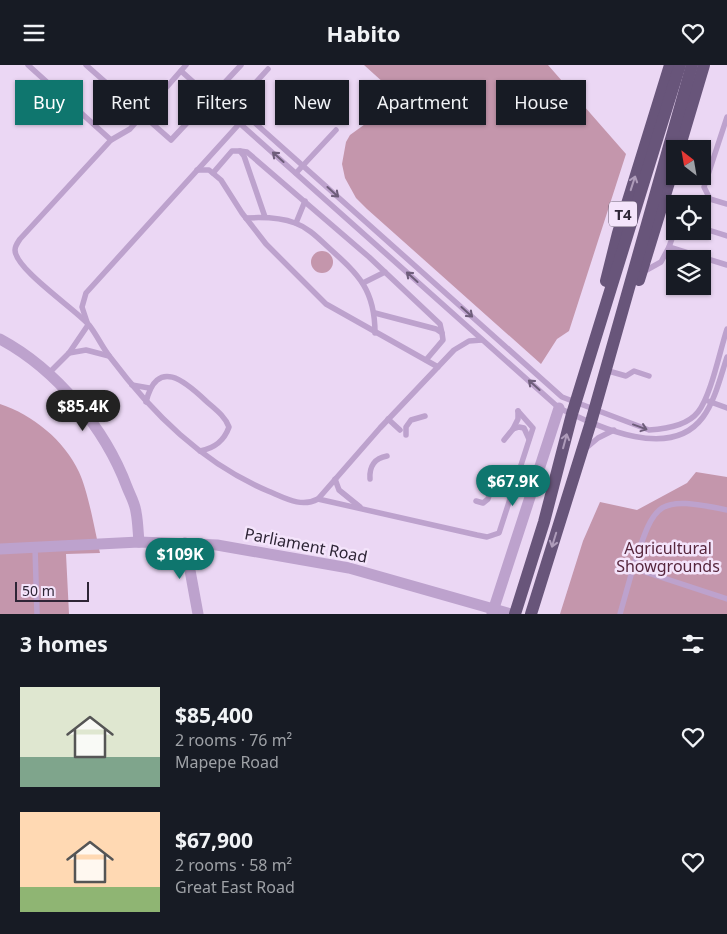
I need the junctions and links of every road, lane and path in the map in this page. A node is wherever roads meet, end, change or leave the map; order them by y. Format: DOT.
graph roads {
  1 [pos="28,65"];
  2 [pos="86,65"];
  3 [pos="186,65"];
  4 [pos="241,65"];
  5 [pos="670,65"];
  6 [pos="680,65"];
  7 [pos="692,65"];
  8 [pos="704,65"];
  9 [pos="268,69"];
  10 [pos="181,71"];
  11 [pos="103,80"];
  12 [pos="191,80"];
  13 [pos="227,80"];
  14 [pos="258,80"];
  15 [pos="168,86"];
  16 [pos="727,117"];
  17 [pos="133,125"];
  18 [pos="153,125"];
  19 [pos="186,125"];
  20 [pos="238,125"];
  21 [pos="242,125"];
  22 [pos="258,125"];
  23 [pos="336,130"];
  24 [pos="111,140"];
  25 [pos="682,140"];
  26 [pos="240,151"];
  27 [pos="303,165"];
  28 [pos="197,170"];
  29 [pos="213,173"];
  30 [pos="296,173"];
  31 [pos="669,185"];
  32 [pos="665,197"];
  33 [pos="305,201"];
  34 [pos="727,204"];
  35 [pos="265,217"];
  36 [pos="246,218"];
  37 [pos="296,223"];
  38 [pos="711,231"];
  39 [pos="727,236"];
  40 [pos="672,240"];
  41 [pos="670,247"];
  42 [pos="727,264"];
  43 [pos="385,272"];
  44 [pos="641,273"];
  45 [pos="363,283"];
  46 [pos="375,313"];
  47 [pos="88,325"];
  48 [pos="727,329"];
  49 [pos="376,333"];
  50 [pos="442,333"];
  51 [pos="616,335"];
  52 [pos="0,339"];
  53 [pos="482,340"];
  54 [pos="68,353"];
  55 [pos="109,356"];
  56 [pos="727,357"];
  57 [pos="426,360"];
  58 [pos="588,366"];
  59 [pos="438,367"];
  60 [pos="606,370"];
  61 [pos="48,374"];
  62 [pos="649,376"];
  63 [pos="132,385"];
  64 [pos="150,388"];
  65 [pos="704,400"];
  66 [pos="146,401"];
  67 [pos="710,402"];
  68 [pos="560,403"];
  69 [pos="574,408"];
  70 [pos="727,408"];
  71 [pos="425,416"];
  72 [pos="592,416"];
  73 [pos="388,419"];
  74 [pos="408,423"];
  75 [pos="513,429"];
  76 [pos="614,430"];
  77 [pos="406,435"];
  78 [pos="529,439"];
  79 [pos="504,440"];
  80 [pos="213,448"];
  81 [pos="200,451"];
  82 [pos="581,452"];
  83 [pos="387,456"];
  84 [pos="216,464"];
  85 [pos="335,479"];
  86 [pos="370,479"];
  87 [pos="512,493"];
  88 [pos="318,499"];
  89 [pos="476,501"];
  90 [pos="361,509"];
  91 [pos="727,511"];
  92 [pos="139,542"];
  93 [pos="185,543"];
  94 [pos="35,547"];
  95 [pos="0,549"];
  96 [pos="634,569"];
  97 [pos="727,599"];
  98 [pos="493,611"];
  99 [pos="37,614"];
  100 [pos="198,614"];
  101 [pos="510,614"];
  102 [pos="515,614"];
  103 [pos="531,614"];
  104 [pos="620,614"];
  1 -- 24 [label="lane"];
  2 -- 11 [label="lane"];
  3 -- 10 [label="lane"];
  4 -- 13 [label="lane"];
  58 -- 5 [label="main road, T4, one-way"];
  6 -- 58 [label="main road, T4"];
  7 -- 51 [label="main road, T4"];
  8 -- 25 [label="main road"];
  9 -- 14 [label="lane"];
  10 -- 12 [label="lane"];
  10 -- 15 [label="lane"];
  16 -- 34 [label="lane"];
  17 -- 24 [label="lane"];
  18 -- 19 [label="lane"];
  20 -- 28 [label="lane"];
  30 -- 21 [label="lane, one-way"];
  22 -- 27 [label="lane"];
  23 -- 27 [label="lane"];
  24 -- 47 [label="lane"];
  26 -- 29 [label="lane"];
  26 -- 33 [label="lane"];
  26 -- 35 [label="lane"];
  27 -- 30 [label="lane"];
  27 -- 68 [label="lane, one-way"];
  28 -- 29 [label="lane"];
  28 -- 47 [label="lane"];
  29 -- 36 [label="lane"];
  53 -- 30 [label="lane, one-way"];
  31 -- 32 [label="main road, T4"];
  32 -- 44 [label="main road, T4"];
  33 -- 37 [label="lane"];
  33 -- 43 [label="lane"];
  35 -- 36 [label="lane"];
  35 -- 37 [label="lane"];
  36 -- 49 [label="lane"];
  37 -- 45 [label="lane"];
  38 -- 39 [label="lane"];
  40 -- 41 [label="lane"];
  41 -- 42 [label="lane"];
  41 -- 44 [label="lane"];
  43 -- 45 [label="lane"];
  43 -- 50 [label="lane"];
  44 -- 51 [label="main road, T4"];
  45 -- 46 [label="lane"];
  46 -- 49 [label="lane"];
  46 -- 50 [label="lane"];
  47 -- 54 [label="lane"];
  47 -- 55 [label="lane"];
  48 -- 65 [label="lane"];
  49 -- 57 [label="lane"];
  50 -- 57 [label="lane"];
  51 -- 60 [label="main road, T4"];
  52 -- 61 [label="street"];
  53 -- 59 [label="lane"];
  68 -- 53 [label="lane, one-way"];
  54 -- 55 [label="lane"];
  54 -- 61 [label="lane"];
  55 -- 63 [label="lane"];
  56 -- 67 [label="lane"];
  57 -- 59 [label="lane"];
  58 -- 69 [label="main road, T4"];
  59 -- 73 [label="lane"];
  60 -- 62 [label="lane"];
  60 -- 72 [label="main road, T4"];
  61 -- 92 [label="street"];
  63 -- 64 [label="lane"];
  63 -- 66 [label="lane"];
  64 -- 66 [label="lane"];
  64 -- 80 [label="lane"];
  65 -- 67 [label="lane"];
  72 -- 65 [label="lane, one-way"];
  66 -- 81 [label="lane"];
  67 -- 70 [label="lane"];
  67 -- 76 [label="lane"];
  68 -- 69 [label="lane"];
  68 -- 69 [label="lane"];
  68 -- 98 [label="street"];
  69 -- 72 [label="lane"];
  69 -- 72 [label="lane"];
  102 -- 69 [label="main road, T4, one-way"];
  71 -- 74 [label="lane"];
  72 -- 76 [label="lane"];
  72 -- 82 [label="main road, T4"];
  73 -- 74 [label="lane"];
  73 -- 85 [label="lane"];
  74 -- 77 [label="lane"];
  75 -- 78 [label="lane"];
  75 -- 78 [label="lane"];
  75 -- 79 [label="lane"];
  76 -- 82 [label="lane"];
  78 -- 87 [label="lane"];
  80 -- 81 [label="lane"];
  80 -- 84 [label="lane"];
  81 -- 84 [label="lane"];
  82 -- 103 [label="main road, T4, one-way"];
  83 -- 86 [label="lane"];
  84 -- 88 [label="lane"];
  85 -- 88 [label="lane"];
  85 -- 90 [label="lane"];
  87 -- 89 [label="lane"];
  87 -- 90 [label="lane"];
  88 -- 90 [label="lane"];
  91 -- 96 [label="lane"];
  92 -- 93 [label="street, Parliament Road"];
  92 -- 94 [label="street, Parliament Road"];
  93 -- 98 [label="street, Parliament Road"];
  93 -- 100 [label="street"];
  94 -- 95 [label="street, Parliament Road"];
  94 -- 99 [label="lane"];
  96 -- 97 [label="lane"];
  96 -- 104 [label="lane"];
  98 -- 101 [label="street, Parliament Road"];
}
